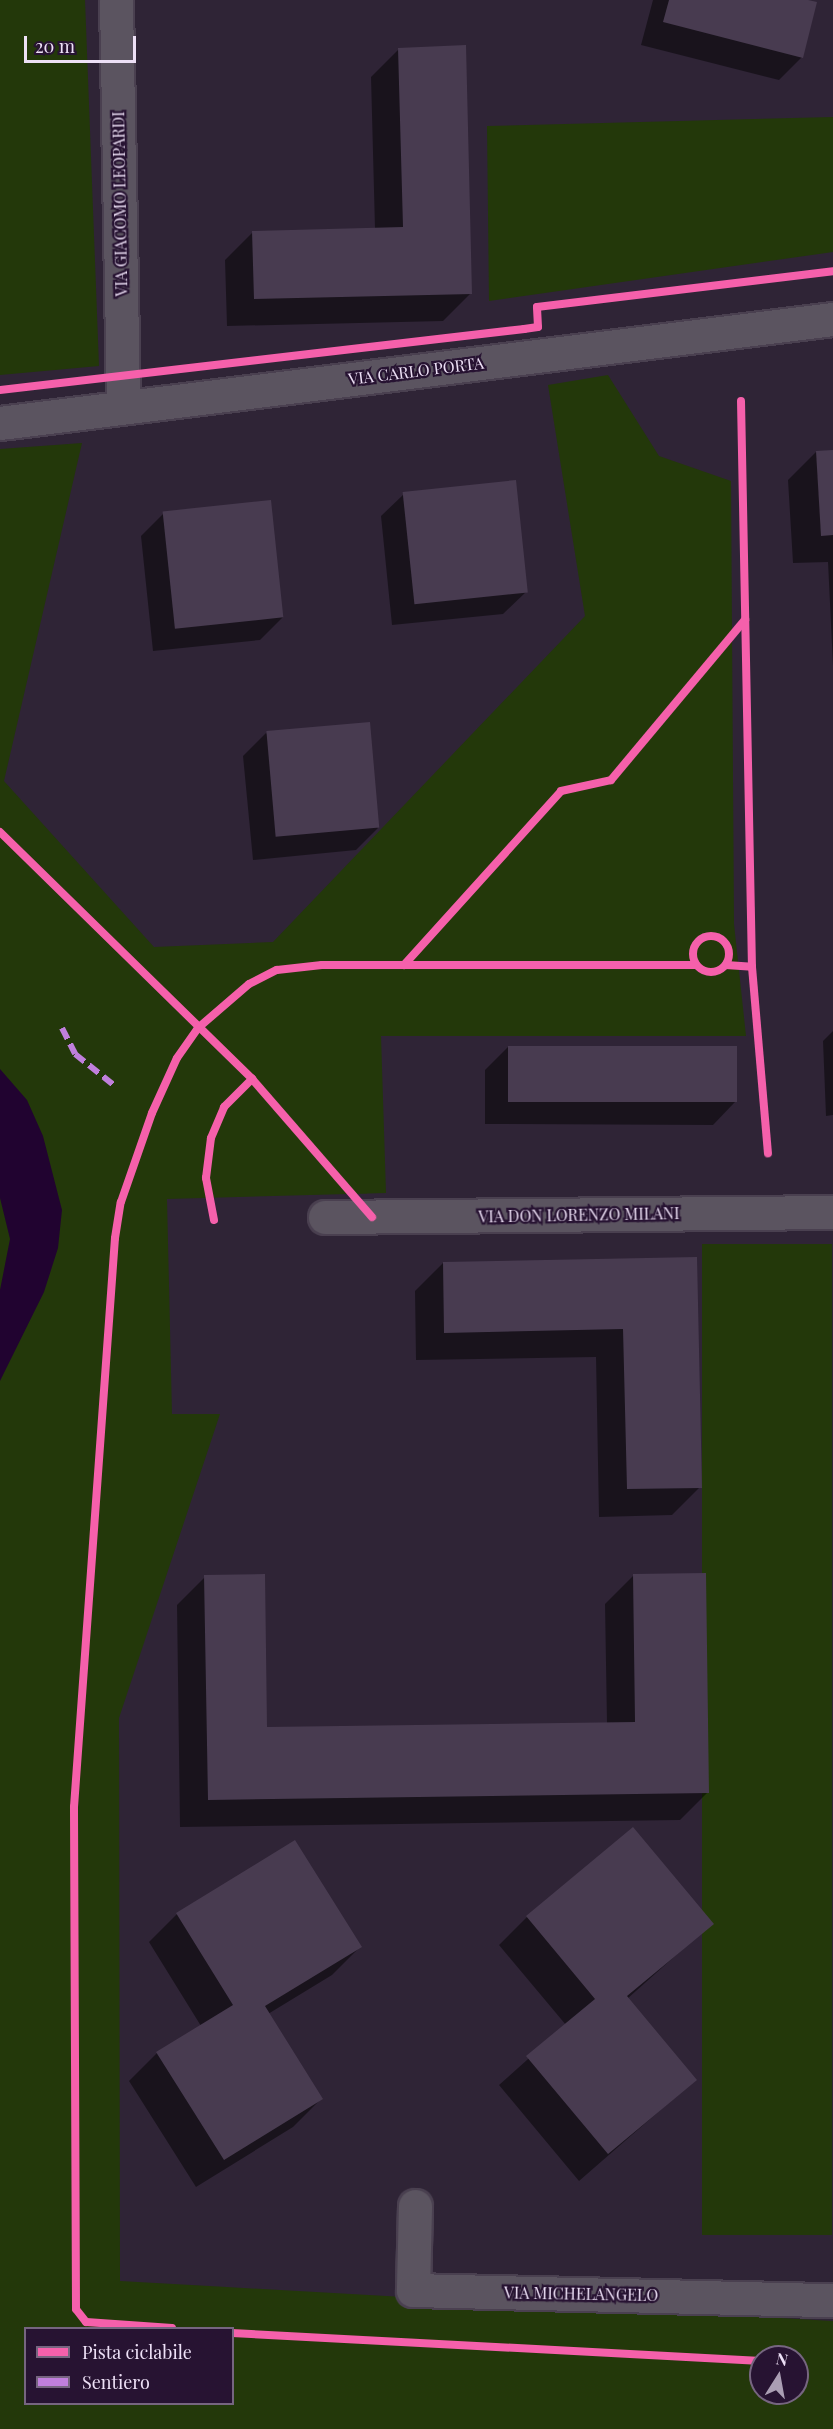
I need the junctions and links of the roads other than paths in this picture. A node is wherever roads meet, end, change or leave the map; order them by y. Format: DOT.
graph roads {
  1 [pos="116,0"];
  2 [pos="833,319"];
  3 [pos="123,407"];
  4 [pos="0,423"];
  5 [pos="833,1212"];
  6 [pos="325,1217"];
  7 [pos="415,2206"];
  8 [pos="833,2300"];
  1 -- 3 [label="street, VIA GIACOMO LEOPARDI"];
  2 -- 3 [label="street, VIA CARLO PORTA"];
  3 -- 4 [label="street, VIA CARLO PORTA"];
  5 -- 6 [label="street, VIA DON LORENZO MILANI"];
  7 -- 8 [label="street, VIA MICHELANGELO"];
}
